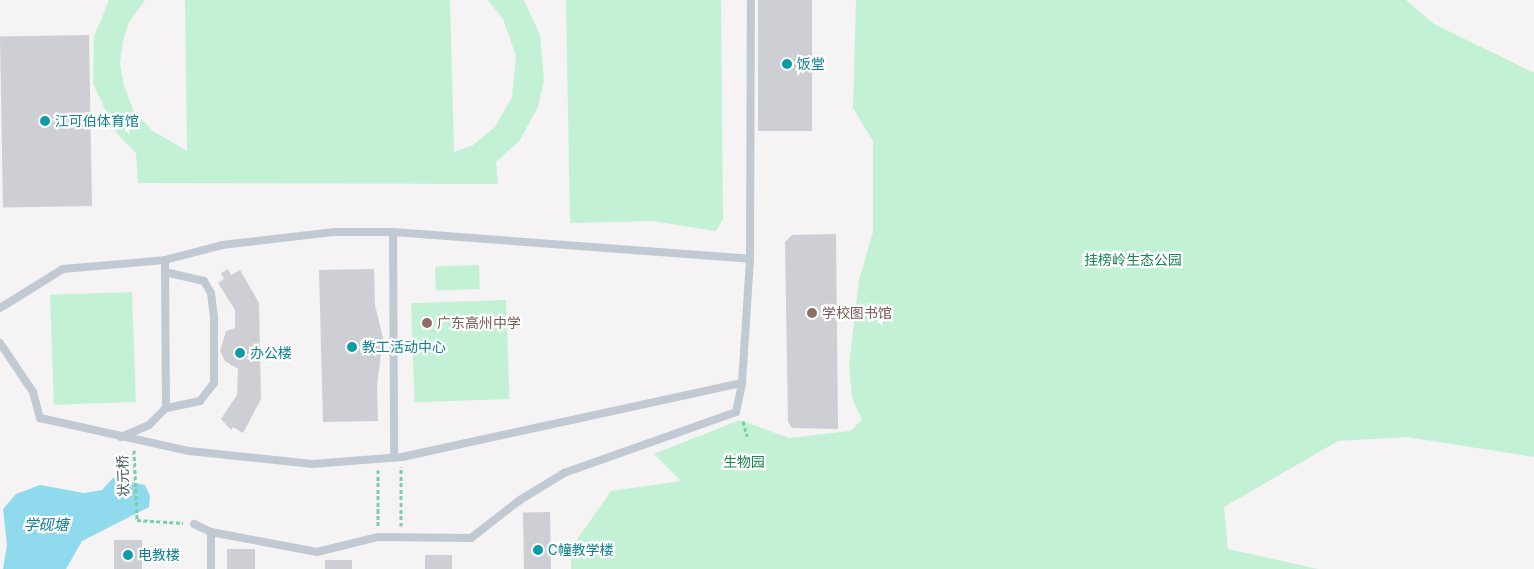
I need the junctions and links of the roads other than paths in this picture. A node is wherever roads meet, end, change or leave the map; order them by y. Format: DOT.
graph roads {
  1 [pos="751,0"];
  2 [pos="393,232"];
  3 [pos="165,260"];
  4 [pos="750,260"];
  5 [pos="166,272"];
  6 [pos="0,308"];
  7 [pos="0,343"];
  8 [pos="742,383"];
  9 [pos="166,408"];
  10 [pos="120,437"];
  11 [pos="398,457"];
  12 [pos="194,524"];
  13 [pos="211,532"];
  14 [pos="211,569"];
  1 -- 4 [label="lane"];
  2 -- 3 [label="lane"];
  2 -- 4 [label="lane"];
  2 -- 11 [label="lane"];
  3 -- 5 [label="lane"];
  3 -- 6 [label="lane"];
  4 -- 8 [label="lane"];
  5 -- 9 [label="lane"];
  5 -- 9 [label="lane"];
  7 -- 10 [label="lane"];
  8 -- 11 [label="lane"];
  8 -- 13 [label="lane"];
  9 -- 10 [label="lane"];
  10 -- 11 [label="lane"];
  12 -- 13 [label="lane"];
  13 -- 14 [label="lane"];
}
